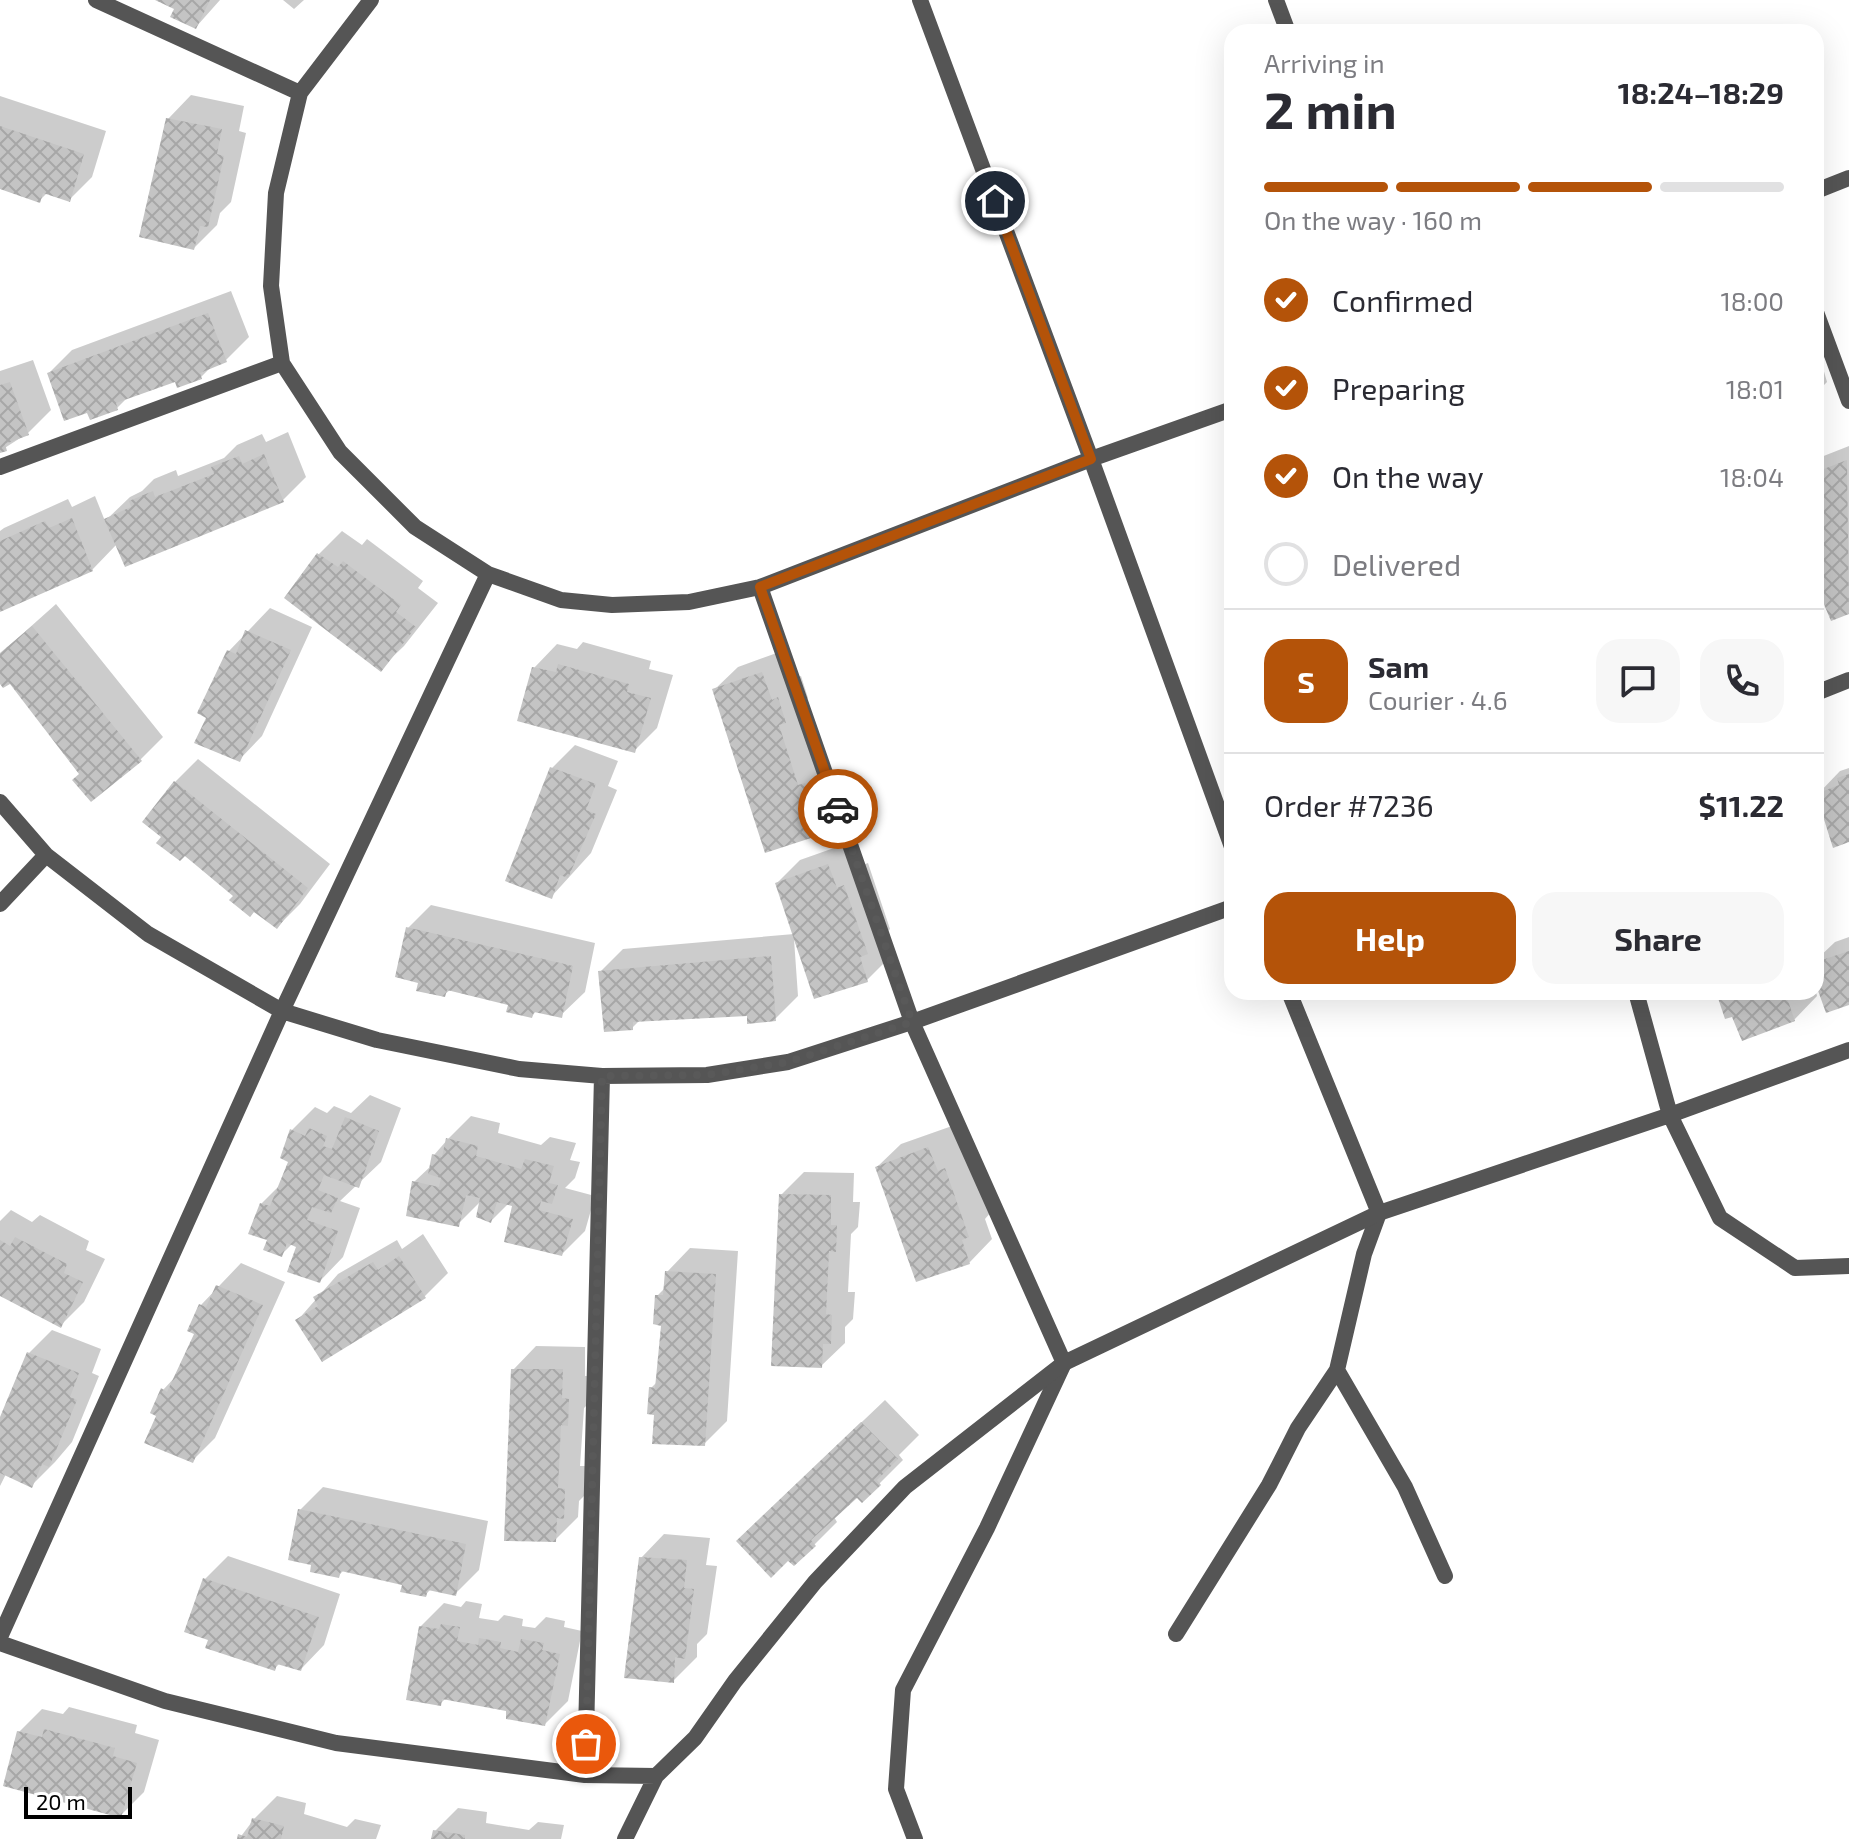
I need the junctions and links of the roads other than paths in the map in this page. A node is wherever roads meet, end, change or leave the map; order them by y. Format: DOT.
graph roads {
  1 [pos="96,0"];
  2 [pos="371,0"];
  3 [pos="920,0"];
  4 [pos="1276,0"];
  5 [pos="1285,24"];
  6 [pos="300,93"];
  7 [pos="1849,178"];
  8 [pos="1824,188"];
  9 [pos="1824,334"];
  10 [pos="282,363"];
  11 [pos="1849,401"];
  12 [pos="1224,412"];
  13 [pos="1091,459"];
  14 [pos="0,467"];
  15 [pos="488,574"];
  16 [pos="760,587"];
  17 [pos="1849,680"];
  18 [pos="1824,690"];
  19 [pos="0,802"];
  20 [pos="1224,825"];
  21 [pos="46,855"];
  22 [pos="0,904"];
  23 [pos="1224,910"];
  24 [pos="1292,1000"];
  25 [pos="1638,1000"];
  26 [pos="282,1011"];
  27 [pos="912,1022"];
  28 [pos="1849,1050"];
  29 [pos="602,1076"];
  30 [pos="1670,1115"];
  31 [pos="1379,1213"];
  32 [pos="1849,1266"];
  33 [pos="1064,1363"];
  34 [pos="1337,1370"];
  35 [pos="1445,1576"];
  36 [pos="1176,1634"];
  37 [pos="0,1640"];
  38 [pos="585,1775"];
  39 [pos="656,1776"];
  40 [pos="625,1839"];
  41 [pos="915,1839"];
  1 -- 6 [label="street"];
  2 -- 6 [label="street"];
  3 -- 13 [label="street"];
  4 -- 5 [label="street"];
  6 -- 10 [label="street"];
  7 -- 8 [label="street"];
  9 -- 11 [label="street"];
  10 -- 14 [label="street"];
  10 -- 15 [label="street"];
  12 -- 13 [label="street"];
  13 -- 16 [label="street"];
  13 -- 20 [label="street"];
  15 -- 16 [label="street"];
  15 -- 26 [label="street"];
  16 -- 27 [label="street"];
  17 -- 18 [label="street"];
  19 -- 21 [label="street"];
  21 -- 22 [label="street"];
  21 -- 26 [label="street"];
  23 -- 27 [label="street"];
  24 -- 31 [label="street"];
  25 -- 30 [label="street"];
  26 -- 29 [label="street"];
  26 -- 37 [label="street"];
  27 -- 29 [label="street"];
  27 -- 33 [label="street"];
  28 -- 30 [label="street"];
  29 -- 38 [label="street"];
  30 -- 31 [label="street"];
  30 -- 32 [label="street"];
  31 -- 33 [label="street"];
  31 -- 34 [label="street"];
  33 -- 39 [label="street"];
  33 -- 41 [label="street"];
  34 -- 35 [label="street"];
  34 -- 36 [label="street"];
  37 -- 38 [label="street"];
  38 -- 39 [label="street"];
  39 -- 40 [label="street"];
}
